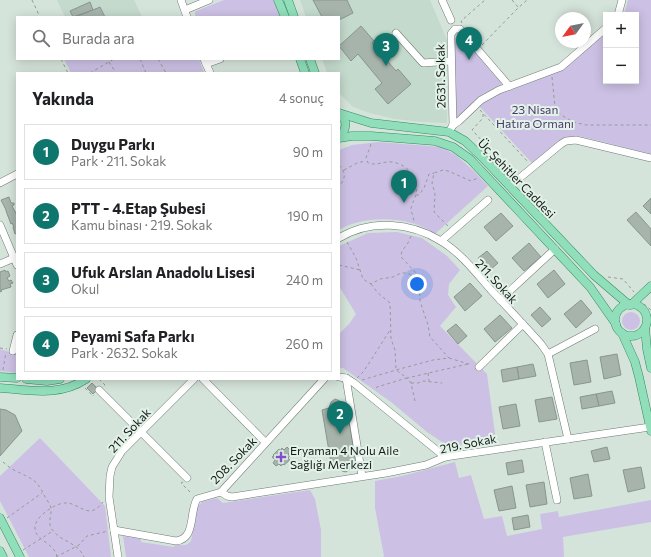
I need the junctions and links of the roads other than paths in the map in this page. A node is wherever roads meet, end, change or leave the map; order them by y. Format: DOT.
graph roads {
  1 [pos="181,0"];
  2 [pos="209,0"];
  3 [pos="278,0"];
  4 [pos="288,0"];
  5 [pos="442,0"];
  6 [pos="622,0"];
  7 [pos="619,12"];
  8 [pos="186,13"];
  9 [pos="285,16"];
  10 [pos="294,16"];
  11 [pos="451,20"];
  12 [pos="603,31"];
  13 [pos="396,33"];
  14 [pos="215,60"];
  15 [pos="300,60"];
  16 [pos="310,60"];
  17 [pos="451,61"];
  18 [pos="205,62"];
  19 [pos="210,72"];
  20 [pos="305,72"];
  21 [pos="315,72"];
  22 [pos="509,86"];
  23 [pos="340,113"];
  24 [pos="340,114"];
  25 [pos="451,128"];
  26 [pos="340,136"];
  27 [pos="340,137"];
  28 [pos="651,158"];
  29 [pos="16,175"];
  30 [pos="0,183"];
  31 [pos="513,184"];
  32 [pos="488,200"];
  33 [pos="0,225"];
  34 [pos="341,237"];
  35 [pos="441,241"];
  36 [pos="555,249"];
  37 [pos="16,261"];
  38 [pos="0,264"];
  39 [pos="651,286"];
  40 [pos="500,300"];
  41 [pos="630,305"];
  42 [pos="648,322"];
  43 [pos="523,324"];
  44 [pos="616,324"];
  45 [pos="595,329"];
  46 [pos="622,333"];
  47 [pos="16,337"];
  48 [pos="10,350"];
  49 [pos="548,354"];
  50 [pos="479,366"];
  51 [pos="651,368"];
  52 [pos="1,377"];
  53 [pos="16,378"];
  54 [pos="342,378"];
  55 [pos="36,380"];
  56 [pos="54,380"];
  57 [pos="193,380"];
  58 [pos="204,380"];
  59 [pos="323,380"];
  60 [pos="83,381"];
  61 [pos="0,388"];
  62 [pos="99,390"];
  63 [pos="651,429"];
  64 [pos="141,432"];
  65 [pos="568,439"];
  66 [pos="265,442"];
  67 [pos="545,442"];
  68 [pos="445,456"];
  69 [pos="362,476"];
  70 [pos="187,478"];
  71 [pos="221,492"];
  72 [pos="557,500"];
  73 [pos="1,520"];
  74 [pos="114,530"];
  75 [pos="0,551"];
  76 [pos="19,555"];
  77 [pos="3,557"];
  78 [pos="118,557"];
  1 -- 8 [label="street"];
  2 -- 8 [label="street"];
  3 -- 9 [label="main road"];
  4 -- 10 [label="main road"];
  5 -- 11 [label="street"];
  6 -- 7 [label="street"];
  12 -- 22 [label="street"];
  13 -- 17 [label="street"];
  14 -- 18 [label="street"];
  15 -- 20 [label="main road"];
  16 -- 21 [label="main road"];
  17 -- 22 [label="street, 2631. Sokak"];
  17 -- 25 [label="street, 2631. Sokak"];
  18 -- 19 [label="street"];
  22 -- 25 [label="street"];
  23 -- 25 [label="main road, Üç Şehitler Caddesi"];
  24 -- 26 [label="main road"];
  25 -- 31 [label="main road, Üç Şehitler Caddesi"];
  27 -- 36 [label="main road, Üç Şehitler Caddesi"];
  28 -- 31 [label="street"];
  29 -- 30 [label="street"];
  31 -- 41 [label="main road, Üç Şehitler Caddesi"];
  32 -- 35 [label="street"];
  33 -- 37 [label="street"];
  34 -- 35 [label="street, 211. Sokak"];
  35 -- 40 [label="street, 211. Sokak"];
  36 -- 40 [label="street"];
  36 -- 44 [label="main road, Üç Şehitler Caddesi"];
  37 -- 38 [label="street"];
  39 -- 41 [label="main road"];
  40 -- 43 [label="street, 211. Sokak"];
  41 -- 42 [label="main road"];
  41 -- 44 [label="main road"];
  42 -- 46 [label="main road"];
  42 -- 51 [label="main road"];
  43 -- 49 [label="street, 211. Sokak"];
  43 -- 50 [label="street"];
  44 -- 46 [label="main road"];
  45 -- 49 [label="street"];
  46 -- 63 [label="main road"];
  47 -- 48 [label="street"];
  49 -- 65 [label="street, 211. Sokak"];
  52 -- 53 [label="main road"];
  54 -- 68 [label="street"];
  54 -- 69 [label="street"];
  55 -- 56 [label="main road"];
  57 -- 64 [label="street, 211. Sokak"];
  58 -- 66 [label="street"];
  59 -- 66 [label="street, 208. Sokak"];
  60 -- 61 [label="main road"];
  62 -- 64 [label="street"];
  63 -- 65 [label="street, 219. Sokak"];
  64 -- 70 [label="street"];
  64 -- 74 [label="street, 211. Sokak"];
  65 -- 67 [label="street, 219. Sokak"];
  66 -- 71 [label="street, 208. Sokak"];
  67 -- 68 [label="street, 219. Sokak"];
  67 -- 72 [label="street"];
  68 -- 69 [label="street, 219. Sokak"];
  69 -- 71 [label="street, 219. Sokak"];
  71 -- 74 [label="street, 208. Sokak"];
  73 -- 76 [label="main road"];
  74 -- 78 [label="street, 211. Sokak"];
  75 -- 77 [label="main road"];
}
